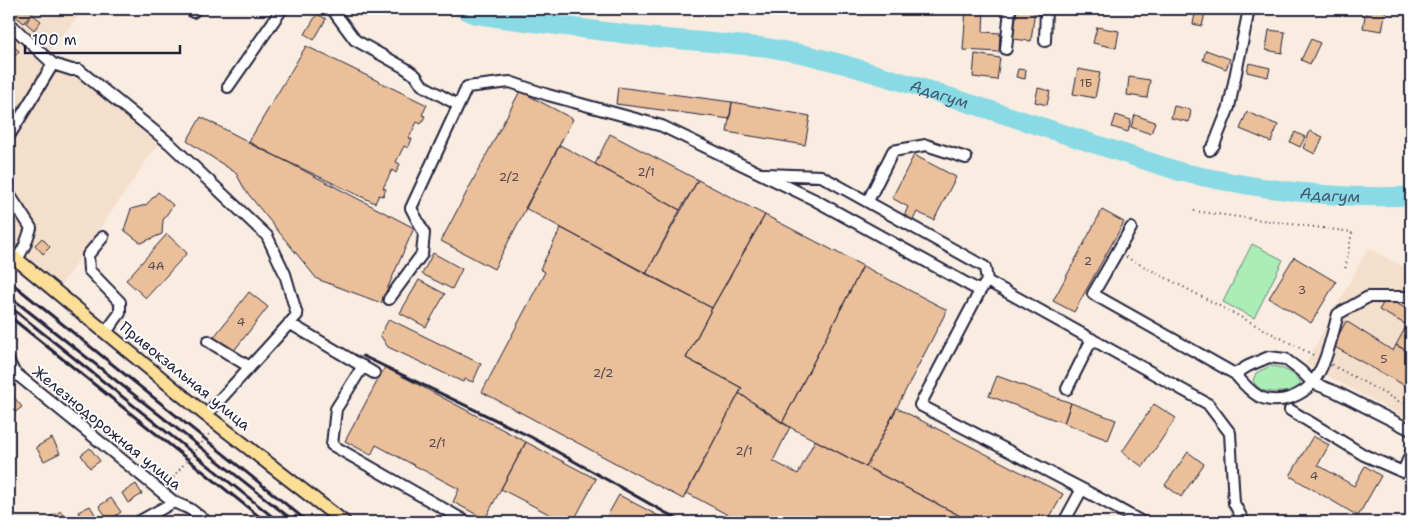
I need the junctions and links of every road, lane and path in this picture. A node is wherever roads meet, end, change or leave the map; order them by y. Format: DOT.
graph roads {
  1 [pos="282,9"];
  2 [pos="332,9"];
  3 [pos="1010,9"];
  4 [pos="1046,9"];
  5 [pos="1249,9"];
  6 [pos="9,23"];
  7 [pos="1045,41"];
  8 [pos="1006,49"];
  9 [pos="53,64"];
  10 [pos="228,87"];
  11 [pos="458,106"];
  12 [pos="9,136"];
  13 [pos="1210,150"];
  14 [pos="966,158"];
  15 [pos="761,174"];
  16 [pos="9,194"];
  17 [pos="868,202"];
  18 [pos="1194,211"];
  19 [pos="1131,228"];
  20 [pos="103,237"];
  21 [pos="1117,252"];
  22 [pos="13,256"];
  23 [pos="1344,270"];
  24 [pos="987,281"];
  25 [pos="980,291"];
  26 [pos="1411,297"];
  27 [pos="389,299"];
  28 [pos="289,323"];
  29 [pos="106,332"];
  30 [pos="1092,339"];
  31 [pos="208,341"];
  32 [pos="1324,361"];
  33 [pos="9,362"];
  34 [pos="248,366"];
  35 [pos="363,366"];
  36 [pos="11,373"];
  37 [pos="374,373"];
  38 [pos="1235,374"];
  39 [pos="1312,383"];
  40 [pos="1066,389"];
  41 [pos="1411,408"];
  42 [pos="1290,410"];
  43 [pos="206,415"];
  44 [pos="216,424"];
  45 [pos="1411,430"];
  46 [pos="1411,453"];
  47 [pos="1082,489"];
  48 [pos="170,499"];
  49 [pos="138,522"];
  50 [pos="207,522"];
  51 [pos="344,522"];
  52 [pos="468,522"];
  53 [pos="1064,522"];
  54 [pos="1142,522"];
  55 [pos="1244,522"];
  1 -- 10 [label="street"];
  2 -- 11 [label="street"];
  3 -- 8 [label="street"];
  4 -- 7 [label="street"];
  5 -- 13 [label="street"];
  6 -- 9 [label="street"];
  9 -- 12 [label="street"];
  9 -- 28 [label="street"];
  11 -- 15 [label="street"];
  11 -- 27 [label="street"];
  14 -- 17 [label="street"];
  15 -- 17 [label="street"];
  15 -- 25 [label="street"];
  16 -- 22 [label="street"];
  17 -- 24 [label="street"];
  18 -- 23 [label="path"];
  19 -- 21 [label="street"];
  20 -- 29 [label="street"];
  21 -- 32 [label="path"];
  21 -- 38 [label="street"];
  22 -- 29 [label="main road, Привокзальная улица"];
  24 -- 25 [label="street"];
  24 -- 30 [label="street"];
  25 -- 47 [label="street"];
  26 -- 32 [label="street"];
  28 -- 34 [label="street"];
  28 -- 35 [label="street"];
  29 -- 43 [label="main road, Привокзальная улица"];
  30 -- 40 [label="street"];
  30 -- 55 [label="street"];
  31 -- 34 [label="street"];
  32 -- 39 [label="street"];
  32 -- 41 [label="path"];
  33 -- 36 [label="street"];
  34 -- 43 [label="street"];
  35 -- 37 [label="street"];
  35 -- 52 [label="street"];
  36 -- 48 [label="street, Железнодорожная улица"];
  38 -- 39 [label="street"];
  38 -- 39 [label="street"];
  39 -- 45 [label="street"];
  42 -- 46 [label="street"];
  43 -- 44 [label="main road, Привокзальная улица"];
  44 -- 48 [label="path"];
  44 -- 51 [label="main road, Привокзальная улица"];
  47 -- 53 [label="street"];
  47 -- 54 [label="street"];
  48 -- 49 [label="street"];
  48 -- 50 [label="street, Железнодорожная улица"];
}
